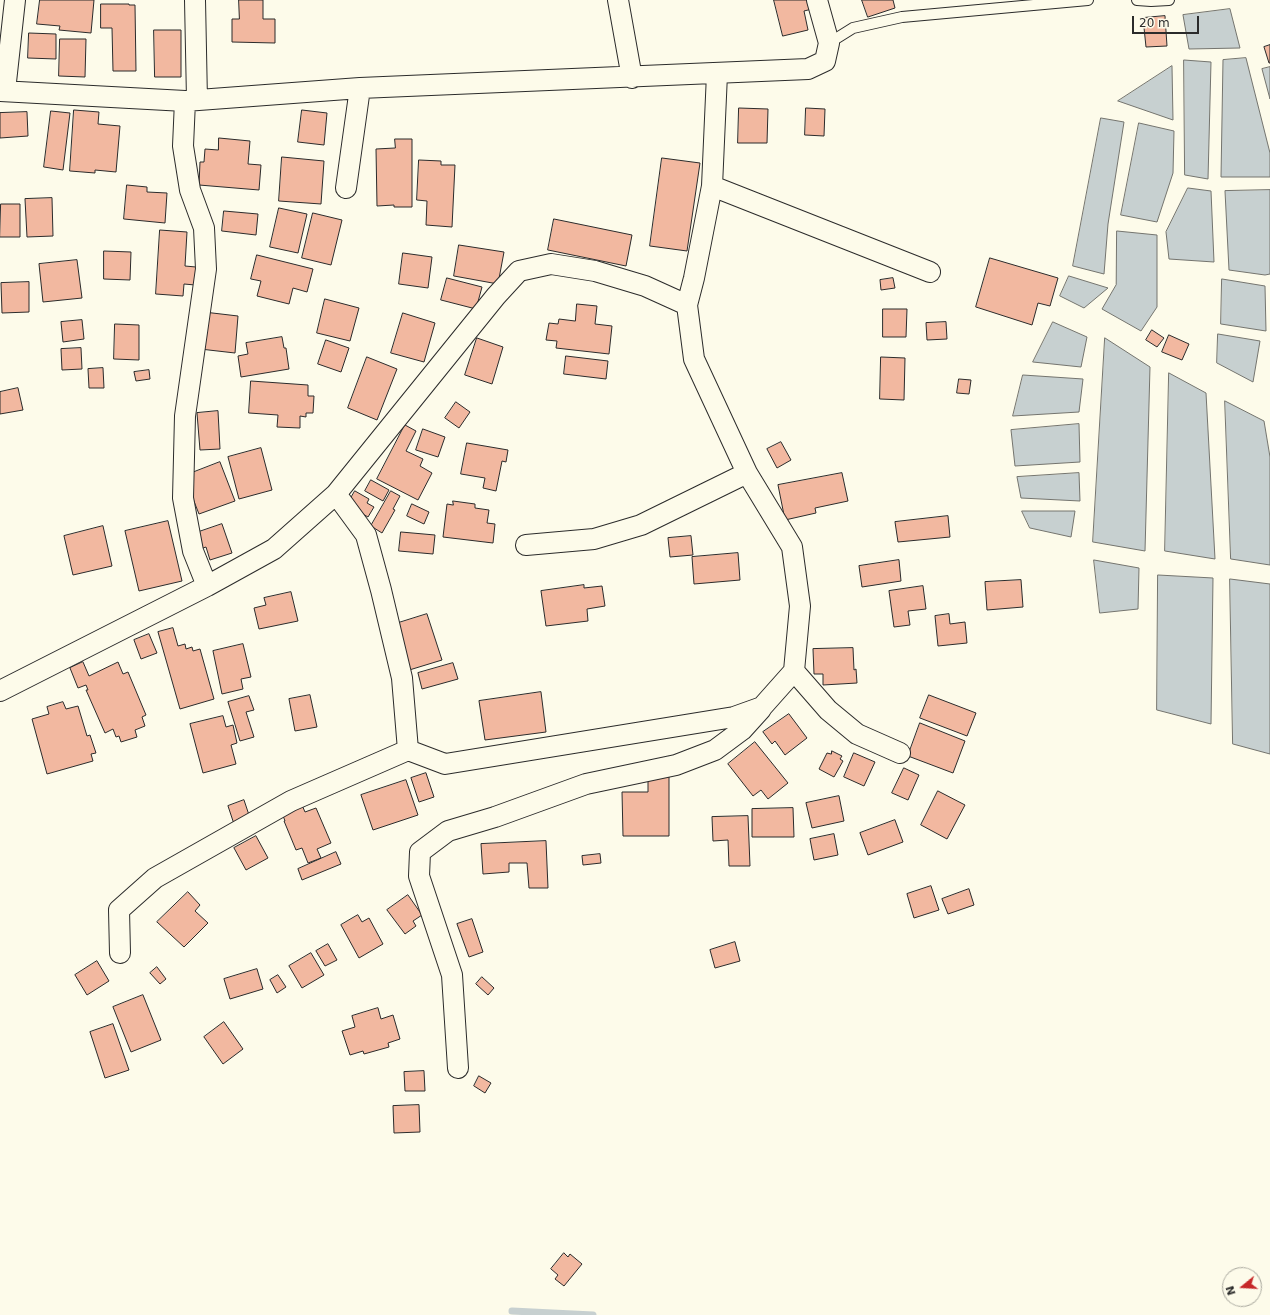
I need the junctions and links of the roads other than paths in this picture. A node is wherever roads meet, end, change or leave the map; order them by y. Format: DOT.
graph roads {
  1 [pos="15,0"];
  2 [pos="195,0"];
  3 [pos="618,0"];
  4 [pos="817,0"];
  5 [pos="1088,0"];
  6 [pos="1137,0"];
  7 [pos="1169,0"];
  8 [pos="829,43"];
  9 [pos="716,74"];
  10 [pos="632,78"];
  11 [pos="360,88"];
  12 [pos="2,91"];
  13 [pos="191,100"];
  14 [pos="712,186"];
  15 [pos="346,188"];
  16 [pos="930,272"];
  17 [pos="687,305"];
  18 [pos="747,473"];
  19 [pos="336,494"];
  20 [pos="526,545"];
  21 [pos="207,586"];
  22 [pos="794,671"];
  23 [pos="0,691"];
  24 [pos="762,707"];
  25 [pos="408,750"];
  26 [pos="900,753"];
  27 [pos="120,953"];
  28 [pos="458,1068"];
  1 -- 12 [label="street"];
  2 -- 13 [label="street"];
  3 -- 10 [label="street"];
  4 -- 8 [label="street"];
  5 -- 8 [label="lane"];
  6 -- 7 [label="lane"];
  8 -- 9 [label="street"];
  9 -- 10 [label="street"];
  9 -- 14 [label="street"];
  10 -- 11 [label="street"];
  11 -- 13 [label="street"];
  11 -- 15 [label="street"];
  12 -- 13 [label="street"];
  13 -- 21 [label="street"];
  14 -- 16 [label="street"];
  14 -- 17 [label="street"];
  17 -- 18 [label="street"];
  17 -- 19 [label="street"];
  18 -- 20 [label="street"];
  18 -- 22 [label="street"];
  19 -- 21 [label="street"];
  19 -- 25 [label="street"];
  21 -- 23 [label="street"];
  22 -- 24 [label="street"];
  22 -- 26 [label="street"];
  24 -- 25 [label="street"];
  24 -- 28 [label="street"];
  25 -- 27 [label="street"];
}
